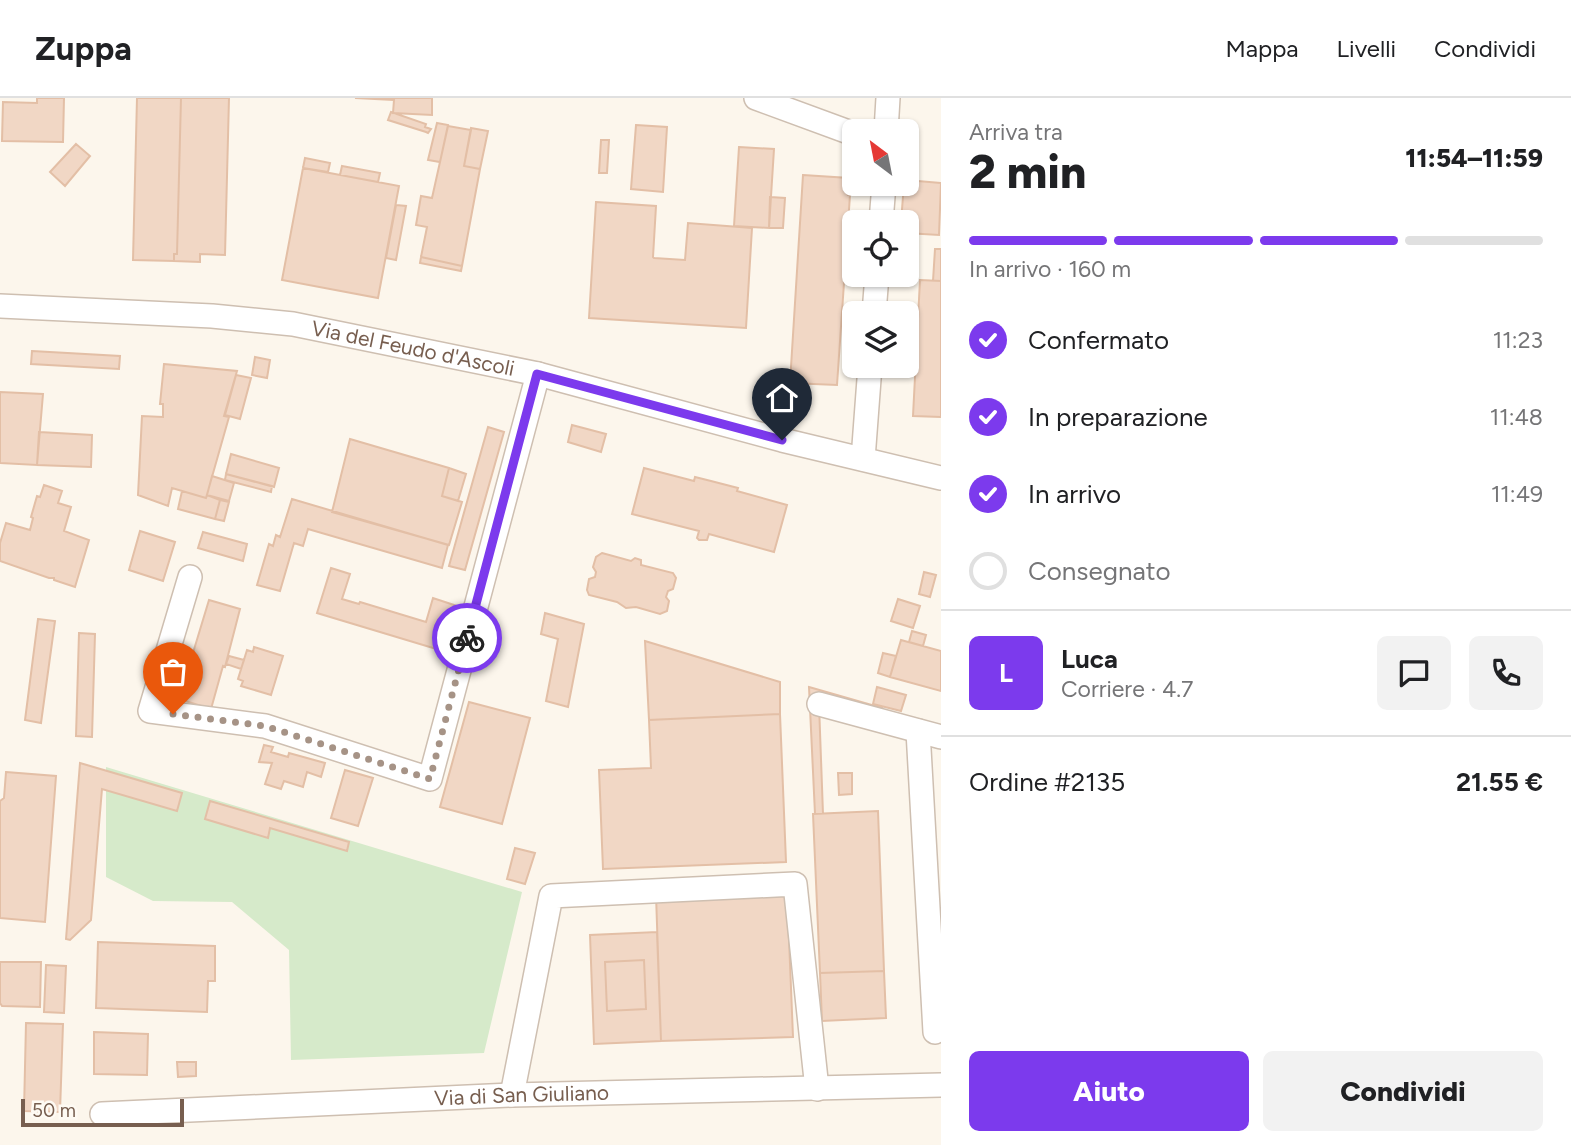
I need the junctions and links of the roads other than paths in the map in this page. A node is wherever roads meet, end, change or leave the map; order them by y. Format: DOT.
graph roads {
  1 [pos="757,98"];
  2 [pos="888,98"];
  3 [pos="887,119"];
  4 [pos="842,130"];
  5 [pos="0,306"];
  6 [pos="537,374"];
  7 [pos="869,378"];
  8 [pos="863,459"];
  9 [pos="941,478"];
  10 [pos="190,576"];
  11 [pos="820,704"];
  12 [pos="918,731"];
  13 [pos="941,737"];
  14 [pos="935,1032"];
  15 [pos="941,1085"];
  16 [pos="817,1089"];
  17 [pos="512,1095"];
  18 [pos="103,1114"];
  1 -- 4 [label="street"];
  2 -- 3 [label="street"];
  5 -- 6 [label="street, Via del Feudo d'Ascoli"];
  6 -- 8 [label="street, Via del Feudo d'Ascoli"];
  6 -- 10 [label="street"];
  7 -- 8 [label="street"];
  8 -- 9 [label="street, Via del Feudo d'Ascoli"];
  11 -- 12 [label="street"];
  12 -- 13 [label="street"];
  12 -- 14 [label="street"];
  15 -- 16 [label="street, Via di San Giuliano"];
  16 -- 17 [label="street, Via di San Giuliano"];
  16 -- 17 [label="street"];
  17 -- 18 [label="street, Via di San Giuliano"];
}
